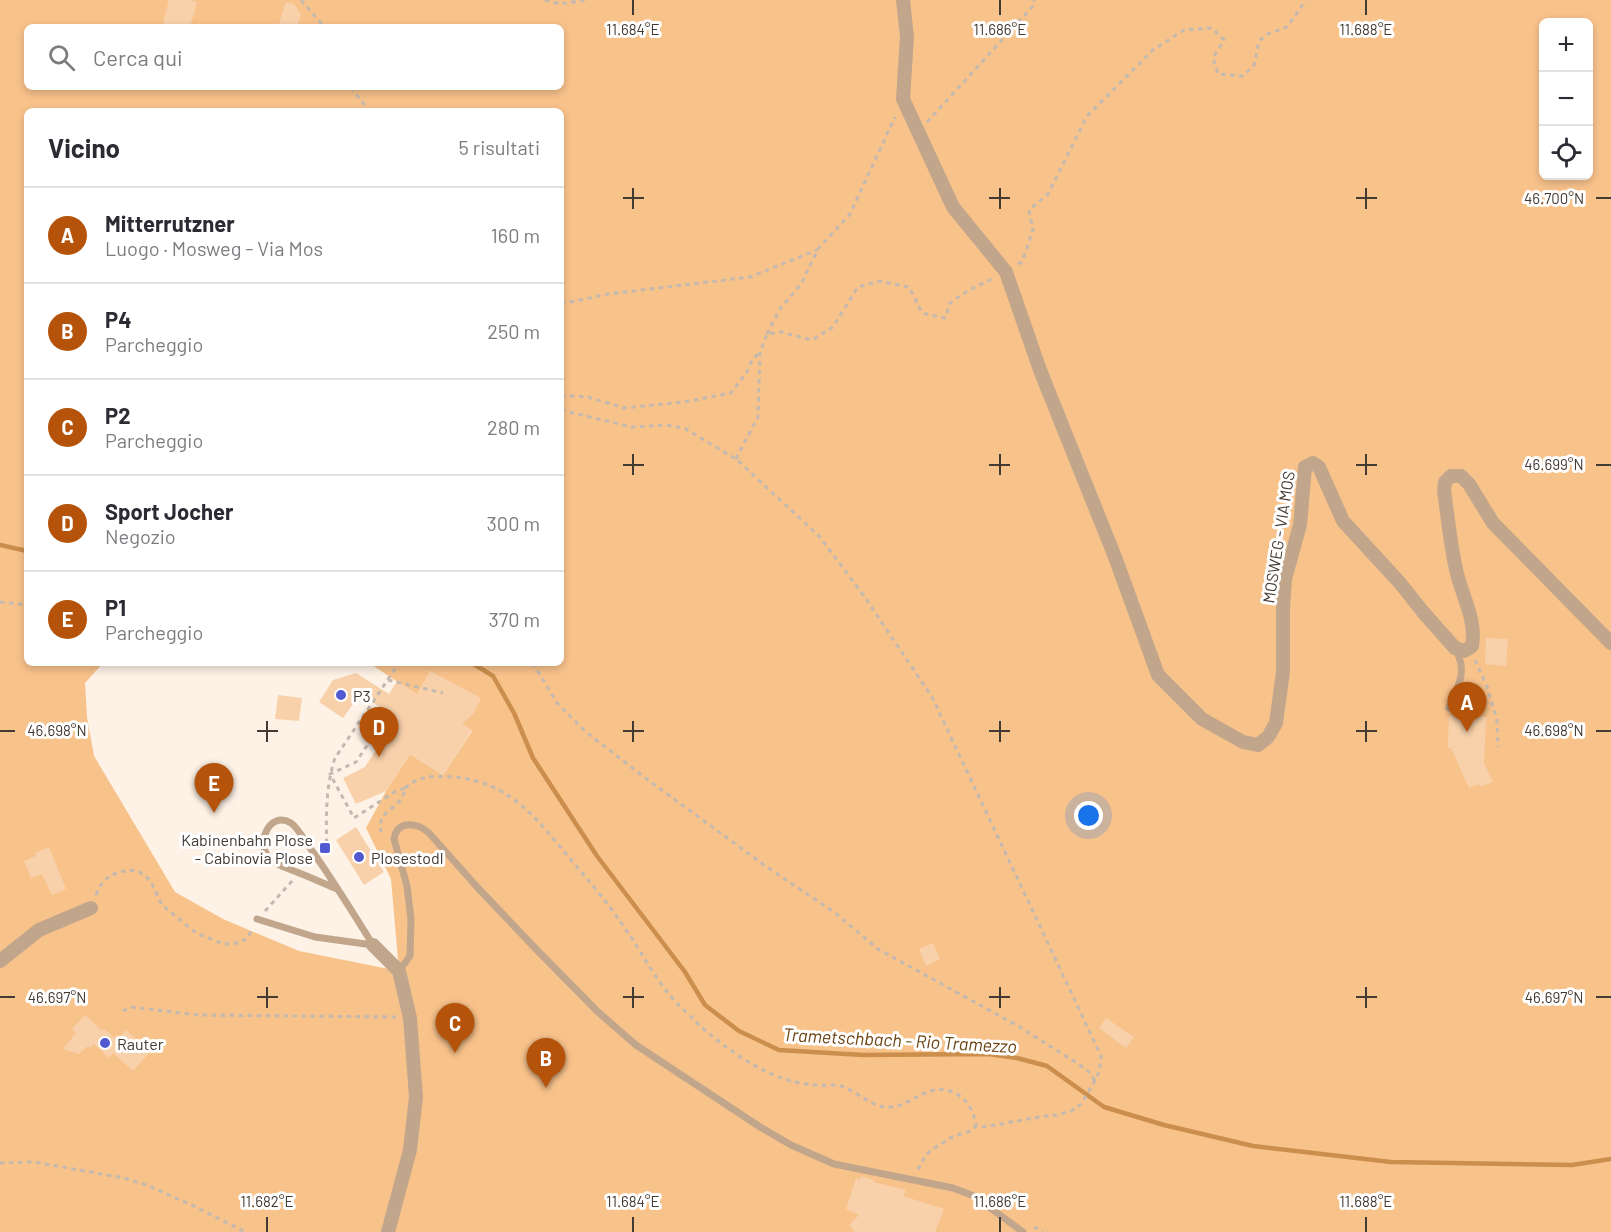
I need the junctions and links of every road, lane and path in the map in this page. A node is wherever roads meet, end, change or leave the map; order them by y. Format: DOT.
graph roads {
  1 [pos="301,0"];
  2 [pos="545,0"];
  3 [pos="585,0"];
  4 [pos="903,0"];
  5 [pos="1034,0"];
  6 [pos="1306,0"];
  7 [pos="322,24"];
  8 [pos="353,90"];
  9 [pos="903,99"];
  10 [pos="367,108"];
  11 [pos="917,133"];
  12 [pos="819,249"];
  13 [pos="1006,272"];
  14 [pos="564,303"];
  15 [pos="767,334"];
  16 [pos="760,352"];
  17 [pos="564,395"];
  18 [pos="564,411"];
  19 [pos="736,459"];
  20 [pos="0,602"];
  21 [pos="24,605"];
  22 [pos="1611,643"];
  23 [pos="1462,648"];
  24 [pos="397,666"];
  25 [pos="535,666"];
  26 [pos="388,680"];
  27 [pos="443,693"];
  28 [pos="1449,708"];
  29 [pos="372,738"];
  30 [pos="1498,747"];
  31 [pos="330,774"];
  32 [pos="405,788"];
  33 [pos="396,846"];
  34 [pos="322,866"];
  35 [pos="299,873"];
  36 [pos="337,889"];
  37 [pos="91,908"];
  38 [pos="257,919"];
  39 [pos="373,945"];
  40 [pos="0,961"];
  41 [pos="399,971"];
  42 [pos="123,1011"];
  43 [pos="410,1017"];
  44 [pos="1095,1081"];
  45 [pos="976,1126"];
  46 [pos="0,1163"];
  47 [pos="922,1165"];
  48 [pos="245,1232"];
  49 [pos="388,1232"];
  50 [pos="1023,1232"];
  1 -- 7 [label="path"];
  2 -- 3 [label="path"];
  4 -- 9 [label="street, MOSWEG - VIA MOS"];
  5 -- 11 [label="path"];
  6 -- 13 [label="path"];
  8 -- 10 [label="path"];
  9 -- 11 [label="street, MOSWEG - VIA MOS"];
  9 -- 12 [label="path"];
  11 -- 13 [label="street, MOSWEG - VIA MOS"];
  12 -- 14 [label="path"];
  12 -- 15 [label="path"];
  13 -- 15 [label="path"];
  13 -- 23 [label="street, MOSWEG - VIA MOS"];
  15 -- 16 [label="path"];
  16 -- 17 [label="path"];
  16 -- 19 [label="path"];
  18 -- 19 [label="path"];
  19 -- 44 [label="path"];
  20 -- 21 [label="path"];
  22 -- 23 [label="street"];
  23 -- 28 [label="lane"];
  23 -- 30 [label="path"];
  24 -- 26 [label="path"];
  25 -- 44 [label="path"];
  26 -- 27 [label="path"];
  26 -- 31 [label="path"];
  29 -- 31 [label="path"];
  31 -- 32 [label="path"];
  31 -- 34 [label="path"];
  32 -- 33 [label="path"];
  32 -- 45 [label="path"];
  33 -- 41 [label="lane"];
  33 -- 50 [label="lane"];
  34 -- 35 [label="lane"];
  34 -- 36 [label="lane"];
  35 -- 36 [label="lane"];
  35 -- 38 [label="path"];
  36 -- 39 [label="lane"];
  37 -- 38 [label="path"];
  37 -- 40 [label="street"];
  38 -- 39 [label="lane"];
  39 -- 41 [label="street"];
  41 -- 43 [label="street"];
  42 -- 43 [label="path"];
  43 -- 49 [label="street"];
  44 -- 45 [label="path"];
  45 -- 47 [label="path"];
  46 -- 48 [label="path"];
}
